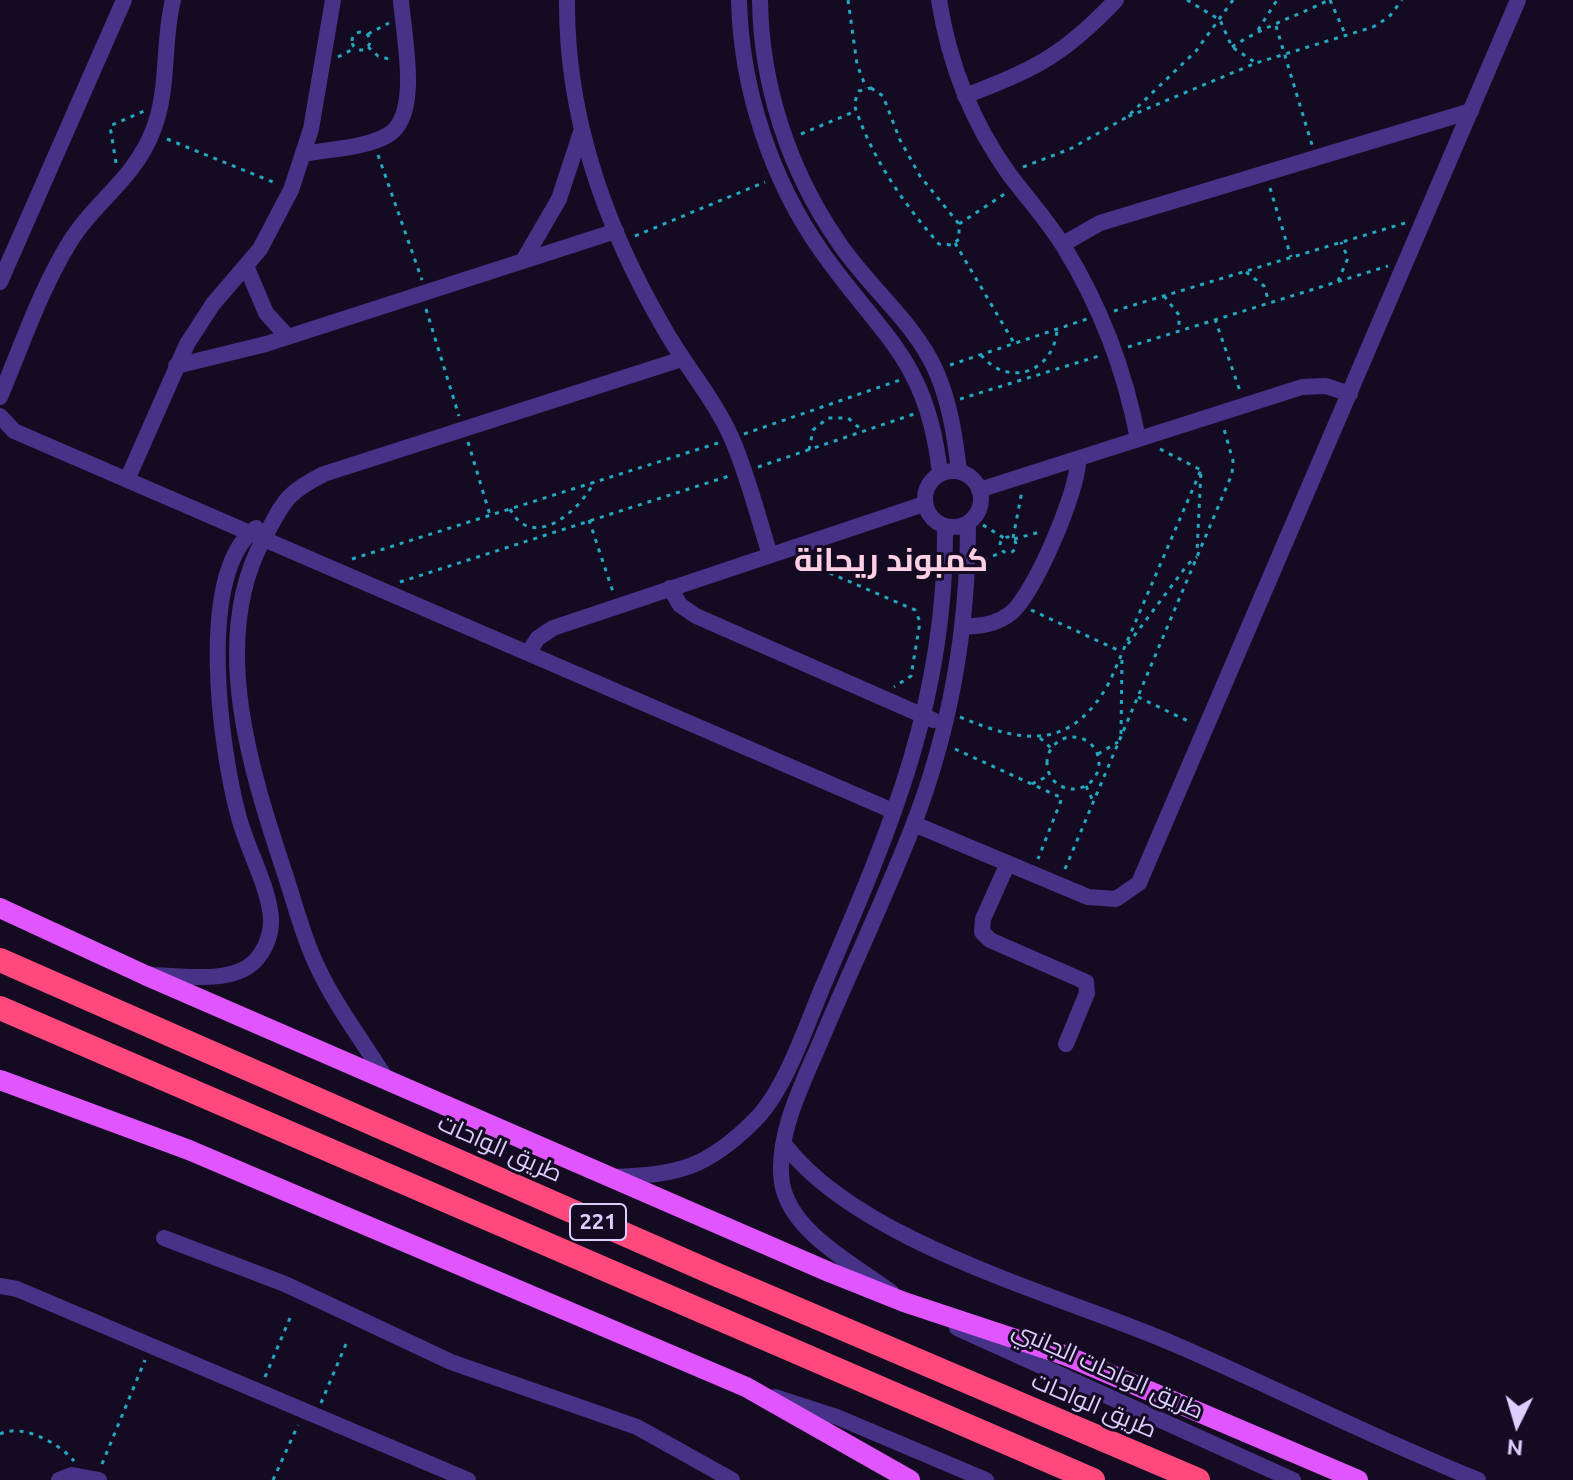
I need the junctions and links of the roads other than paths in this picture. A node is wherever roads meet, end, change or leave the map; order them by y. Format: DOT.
graph roads {
  1 [pos="124,0"];
  2 [pos="173,0"];
  3 [pos="333,0"];
  4 [pos="401,0"];
  5 [pos="567,0"];
  6 [pos="739,0"];
  7 [pos="760,0"];
  8 [pos="939,0"];
  9 [pos="1116,0"];
  10 [pos="1518,0"];
  11 [pos="965,96"];
  12 [pos="1471,111"];
  13 [pos="581,130"];
  14 [pos="304,154"];
  15 [pos="619,236"];
  16 [pos="1063,244"];
  17 [pos="523,261"];
  18 [pos="247,268"];
  19 [pos="0,282"];
  20 [pos="288,337"];
  21 [pos="682,359"];
  22 [pos="176,366"];
  23 [pos="1350,394"];
  24 [pos="0,397"];
  25 [pos="0,416"];
  26 [pos="1138,439"];
  27 [pos="1078,460"];
  28 [pos="959,471"];
  29 [pos="940,474"];
  30 [pos="127,480"];
  31 [pos="979,490"];
  32 [pos="924,504"];
  33 [pos="971,521"];
  34 [pos="945,526"];
  35 [pos="256,536"];
  36 [pos="775,554"];
  37 [pos="670,588"];
  38 [pos="964,626"];
  39 [pos="528,653"];
  40 [pos="218,661"];
  41 [pos="237,661"];
  42 [pos="925,716"];
  43 [pos="945,727"];
  44 [pos="893,811"];
  45 [pos="914,824"];
  46 [pos="876,861"];
  47 [pos="1008,863"];
  48 [pos="895,869"];
  49 [pos="0,908"];
  50 [pos="0,960"];
  51 [pos="833,964"];
  52 [pos="850,972"];
  53 [pos="145,975"];
  54 [pos="0,1008"];
  55 [pos="1066,1044"];
  56 [pos="387,1080"];
  57 [pos="6,1086"];
  58 [pos="785,1145"];
  59 [pos="613,1177"];
  60 [pos="164,1238"];
  61 [pos="0,1286"];
  62 [pos="904,1302"];
  63 [pos="746,1387"];
  64 [pos="93,1478"];
  65 [pos="59,1480"];
  66 [pos="468,1480"];
  67 [pos="732,1480"];
  68 [pos="910,1480"];
  69 [pos="986,1480"];
  70 [pos="1093,1480"];
  71 [pos="1198,1480"];
  72 [pos="1293,1480"];
  73 [pos="1358,1480"];
  74 [pos="1478,1480"];
  1 -- 19 [label="street"];
  2 -- 24 [label="street"];
  3 -- 14 [label="street"];
  4 -- 14 [label="street"];
  5 -- 13 [label="street"];
  6 -- 29 [label="street"];
  7 -- 28 [label="street"];
  8 -- 11 [label="street"];
  9 -- 11 [label="street"];
  10 -- 12 [label="street"];
  11 -- 16 [label="street"];
  12 -- 16 [label="street"];
  12 -- 23 [label="street"];
  13 -- 15 [label="street"];
  13 -- 17 [label="street"];
  14 -- 18 [label="street"];
  15 -- 17 [label="street"];
  15 -- 21 [label="street"];
  16 -- 26 [label="street"];
  17 -- 20 [label="street"];
  18 -- 20 [label="street"];
  18 -- 22 [label="street"];
  20 -- 22 [label="street"];
  21 -- 35 [label="street"];
  21 -- 36 [label="street"];
  22 -- 30 [label="street"];
  23 -- 26 [label="street"];
  23 -- 47 [label="street"];
  25 -- 30 [label="street"];
  26 -- 27 [label="street"];
  27 -- 31 [label="street"];
  27 -- 38 [label="street"];
  28 -- 29 [label="street"];
  28 -- 31 [label="street"];
  29 -- 32 [label="street"];
  30 -- 35 [label="street"];
  31 -- 33 [label="street"];
  32 -- 34 [label="street"];
  32 -- 36 [label="street"];
  33 -- 34 [label="street"];
  33 -- 38 [label="street, طريق الواحات الجانبي"];
  34 -- 42 [label="street"];
  35 -- 39 [label="street"];
  35 -- 40 [label="street"];
  35 -- 41 [label="street"];
  36 -- 37 [label="street"];
  37 -- 39 [label="street"];
  37 -- 42 [label="street"];
  38 -- 43 [label="street, طريق الواحات الجانبي"];
  39 -- 44 [label="street"];
  40 -- 41 [label="street"];
  40 -- 53 [label="street"];
  41 -- 56 [label="street"];
  42 -- 43 [label="street"];
  42 -- 44 [label="street"];
  43 -- 45 [label="street, طريق الواحات الجانبي"];
  44 -- 46 [label="street"];
  45 -- 47 [label="street"];
  45 -- 48 [label="street, طريق الواحات الجانبي"];
  46 -- 48 [label="street"];
  46 -- 51 [label="street"];
  47 -- 55 [label="street"];
  48 -- 52 [label="street, طريق الواحات الجانبي"];
  49 -- 53 [label="main road"];
  50 -- 71 [label="highway, طريق الواحات / 221"];
  51 -- 52 [label="street"];
  51 -- 59 [label="street"];
  52 -- 58 [label="street, طريق الواحات الجانبي"];
  53 -- 56 [label="main road"];
  54 -- 70 [label="highway, 221"];
  56 -- 59 [label="main road"];
  57 -- 63 [label="main road"];
  58 -- 62 [label="street, طريق الواحات الجانبي"];
  58 -- 74 [label="street"];
  59 -- 62 [label="main road"];
  60 -- 67 [label="street"];
  61 -- 66 [label="street"];
  62 -- 72 [label="street, طريق الواحات الجانبي"];
  62 -- 73 [label="main road"];
  63 -- 68 [label="main road"];
  63 -- 69 [label="street"];
  64 -- 65 [label="street"];
}
